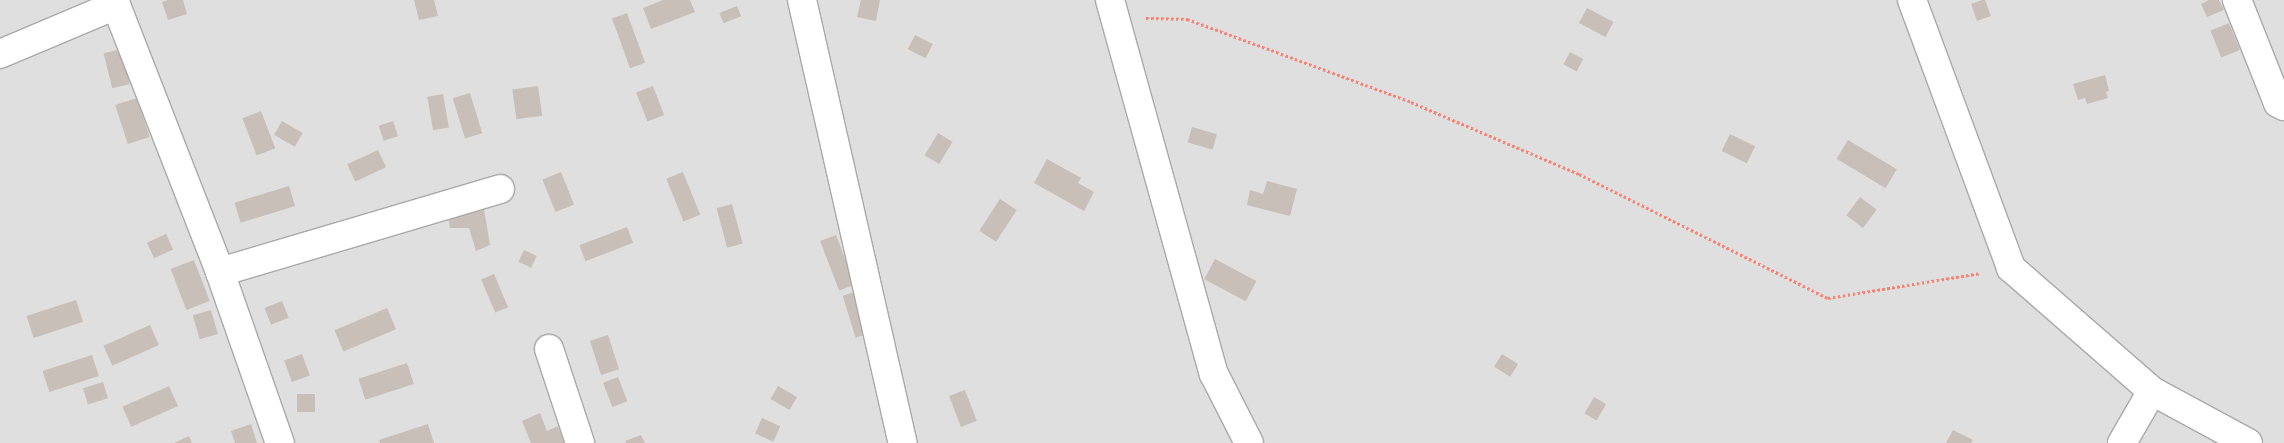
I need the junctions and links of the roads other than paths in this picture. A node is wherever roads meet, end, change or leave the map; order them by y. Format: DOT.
graph roads {
  1 [pos="802,0"];
  2 [pos="1912,0"];
  3 [pos="2238,0"];
  4 [pos="122,2"];
  5 [pos="1113,9"];
  6 [pos="0,54"];
  7 [pos="2284,106"];
  8 [pos="500,189"];
  9 [pos="220,272"];
  10 [pos="549,349"];
  11 [pos="2152,391"];
  12 [pos="280,443"];
  13 [pos="580,443"];
  14 [pos="903,443"];
  15 [pos="1250,443"];
  16 [pos="2122,443"];
  17 [pos="2248,443"];
  1 -- 14 [label="street"];
  2 -- 11 [label="street"];
  3 -- 7 [label="street"];
  4 -- 6 [label="street"];
  4 -- 9 [label="street"];
  5 -- 15 [label="street"];
  8 -- 9 [label="street"];
  9 -- 12 [label="street"];
  10 -- 13 [label="street"];
  11 -- 16 [label="street"];
  11 -- 17 [label="street"];
}
